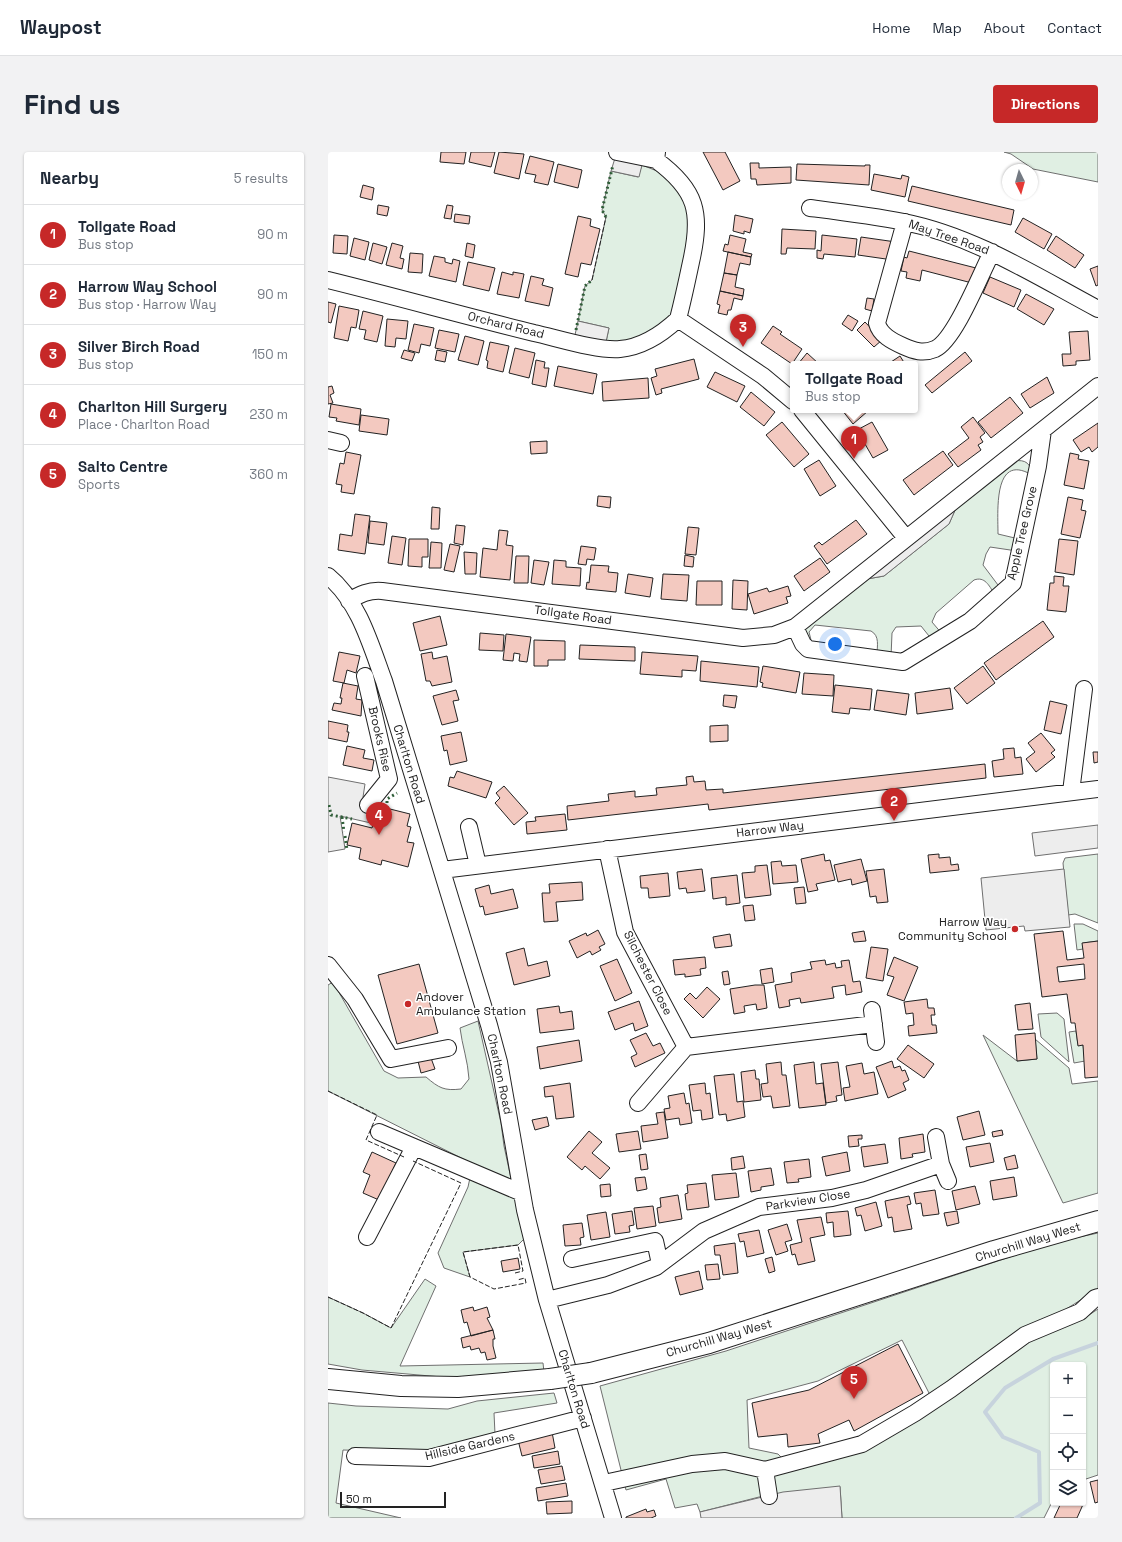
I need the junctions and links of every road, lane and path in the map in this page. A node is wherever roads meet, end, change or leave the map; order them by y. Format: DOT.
graph roads {
  1 [pos="617,152"];
  2 [pos="657,156"];
  3 [pos="810,208"];
  4 [pos="905,222"];
  5 [pos="992,252"];
  6 [pos="328,280"];
  7 [pos="1098,309"];
  8 [pos="678,319"];
  9 [pos="1098,386"];
  10 [pos="790,398"];
  11 [pos="804,413"];
  12 [pos="1043,430"];
  13 [pos="1017,450"];
  14 [pos="1038,466"];
  15 [pos="906,538"];
  16 [pos="328,576"];
  17 [pos="349,601"];
  18 [pos="795,627"];
  19 [pos="365,676"];
  20 [pos="1084,689"];
  21 [pos="413,775"];
  22 [pos="389,779"];
  23 [pos="1098,789"];
  24 [pos="1071,792"];
  25 [pos="368,805"];
  26 [pos="469,827"];
  27 [pos="607,849"];
  28 [pos="478,865"];
  29 [pos="442,870"];
  30 [pos="328,965"];
  31 [pos="876,1042"];
  32 [pos="686,1047"];
  33 [pos="448,1048"];
  34 [pos="638,1103"];
  35 [pos="379,1132"];
  36 [pos="936,1137"];
  37 [pos="414,1147"];
  38 [pos="941,1164"];
  39 [pos="948,1181"];
  40 [pos="522,1194"];
  41 [pos="1098,1222"];
  42 [pos="367,1237"];
  43 [pos="572,1258"];
  44 [pos="660,1264"];
  45 [pos="1098,1297"];
  46 [pos="547,1300"];
  47 [pos="328,1378"];
  48 [pos="583,1418"];
  49 [pos="355,1456"];
  50 [pos="765,1470"];
  51 [pos="604,1483"];
  52 [pos="769,1496"];
  53 [pos="613,1518"];
  1 -- 2 [label="street"];
  2 -- 8 [label="street"];
  3 -- 4 [label="street, May Tree Road"];
  4 -- 5 [label="street, May Tree Road"];
  4 -- 5 [label="street"];
  5 -- 7 [label="street, May Tree Road"];
  6 -- 8 [label="street, Orchard Road"];
  8 -- 10 [label="street"];
  9 -- 12 [label="street, Tollgate Road"];
  11 -- 15 [label="street"];
  12 -- 13 [label="street, Tollgate Road"];
  12 -- 14 [label="street, Apple Tree Grove"];
  13 -- 14 [label="street"];
  13 -- 15 [label="street, Tollgate Road"];
  14 -- 18 [label="street, Apple Tree Grove"];
  15 -- 18 [label="street, Tollgate Road"];
  16 -- 17 [label="street, Charlton Road"];
  17 -- 18 [label="street, Tollgate Road"];
  17 -- 21 [label="street, Charlton Road"];
  19 -- 22 [label="street, Brooks Rise"];
  20 -- 24 [label="street"];
  21 -- 22 [label="street, Brooks Rise"];
  21 -- 29 [label="street, Charlton Road"];
  22 -- 25 [label="street"];
  23 -- 24 [label="street, Harrow Way"];
  24 -- 27 [label="street, Harrow Way"];
  26 -- 28 [label="street"];
  27 -- 28 [label="street, Harrow Way"];
  27 -- 32 [label="street, Silchester Close"];
  28 -- 29 [label="street, Harrow Way"];
  29 -- 40 [label="street, Charlton Road"];
  30 -- 33 [label="street"];
  31 -- 32 [label="street"];
  32 -- 34 [label="street"];
  35 -- 37 [label="street"];
  36 -- 38 [label="street"];
  37 -- 40 [label="street"];
  37 -- 42 [label="street"];
  38 -- 39 [label="street"];
  38 -- 44 [label="street, Parkview Close"];
  40 -- 46 [label="street, Charlton Road"];
  41 -- 47 [label="main road, Churchill Way West, bridge"];
  43 -- 44 [label="street"];
  44 -- 46 [label="street, Parkview Close"];
  45 -- 50 [label="street"];
  46 -- 48 [label="street, Charlton Road"];
  48 -- 49 [label="street, Hillside Gardens"];
  48 -- 51 [label="street, Charlton Road"];
  50 -- 51 [label="street"];
  50 -- 52 [label="street"];
  51 -- 53 [label="street, Charlton Road"];
}
